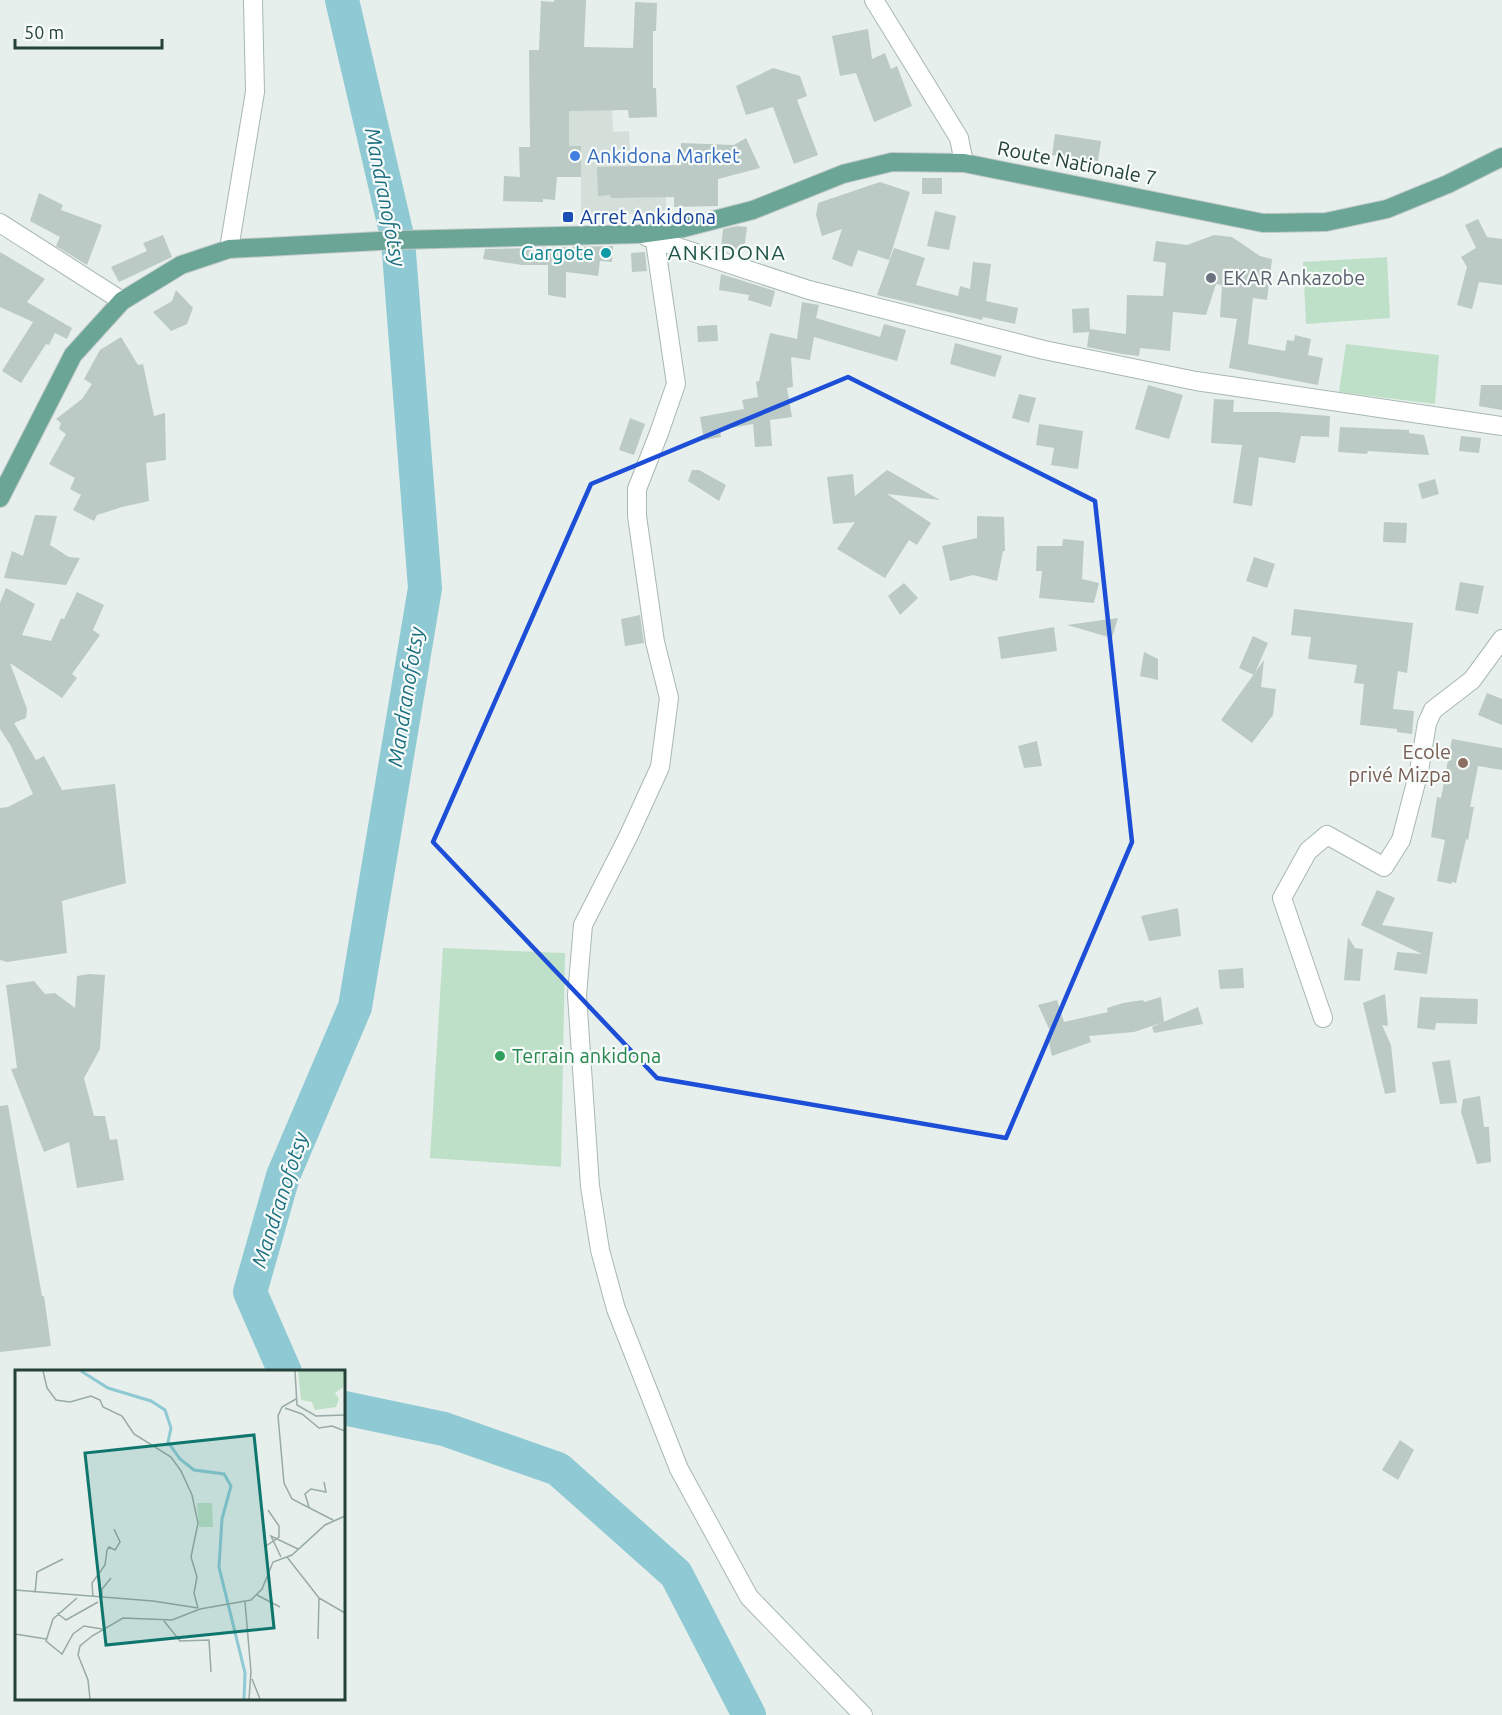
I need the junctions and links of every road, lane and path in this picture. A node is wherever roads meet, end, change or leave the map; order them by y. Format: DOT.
graph roads {
  1 [pos="253,0"];
  2 [pos="874,0"];
  3 [pos="1502,157"];
  4 [pos="964,163"];
  5 [pos="0,223"];
  6 [pos="647,238"];
  7 [pos="229,249"];
  8 [pos="122,302"];
  9 [pos="1502,426"];
  10 [pos="0,498"];
  11 [pos="1502,639"];
  12 [pos="1323,1018"];
  13 [pos="863,1715"];
  1 -- 7 [label="street"];
  2 -- 4 [label="street"];
  3 -- 4 [label="main road, Route Nationale 7"];
  4 -- 6 [label="main road, Route Nationale 7"];
  5 -- 8 [label="street"];
  6 -- 7 [label="main road, Route Nationale 7"];
  6 -- 9 [label="street"];
  6 -- 13 [label="street"];
  7 -- 8 [label="main road"];
  8 -- 10 [label="main road"];
  11 -- 12 [label="street"];
}
